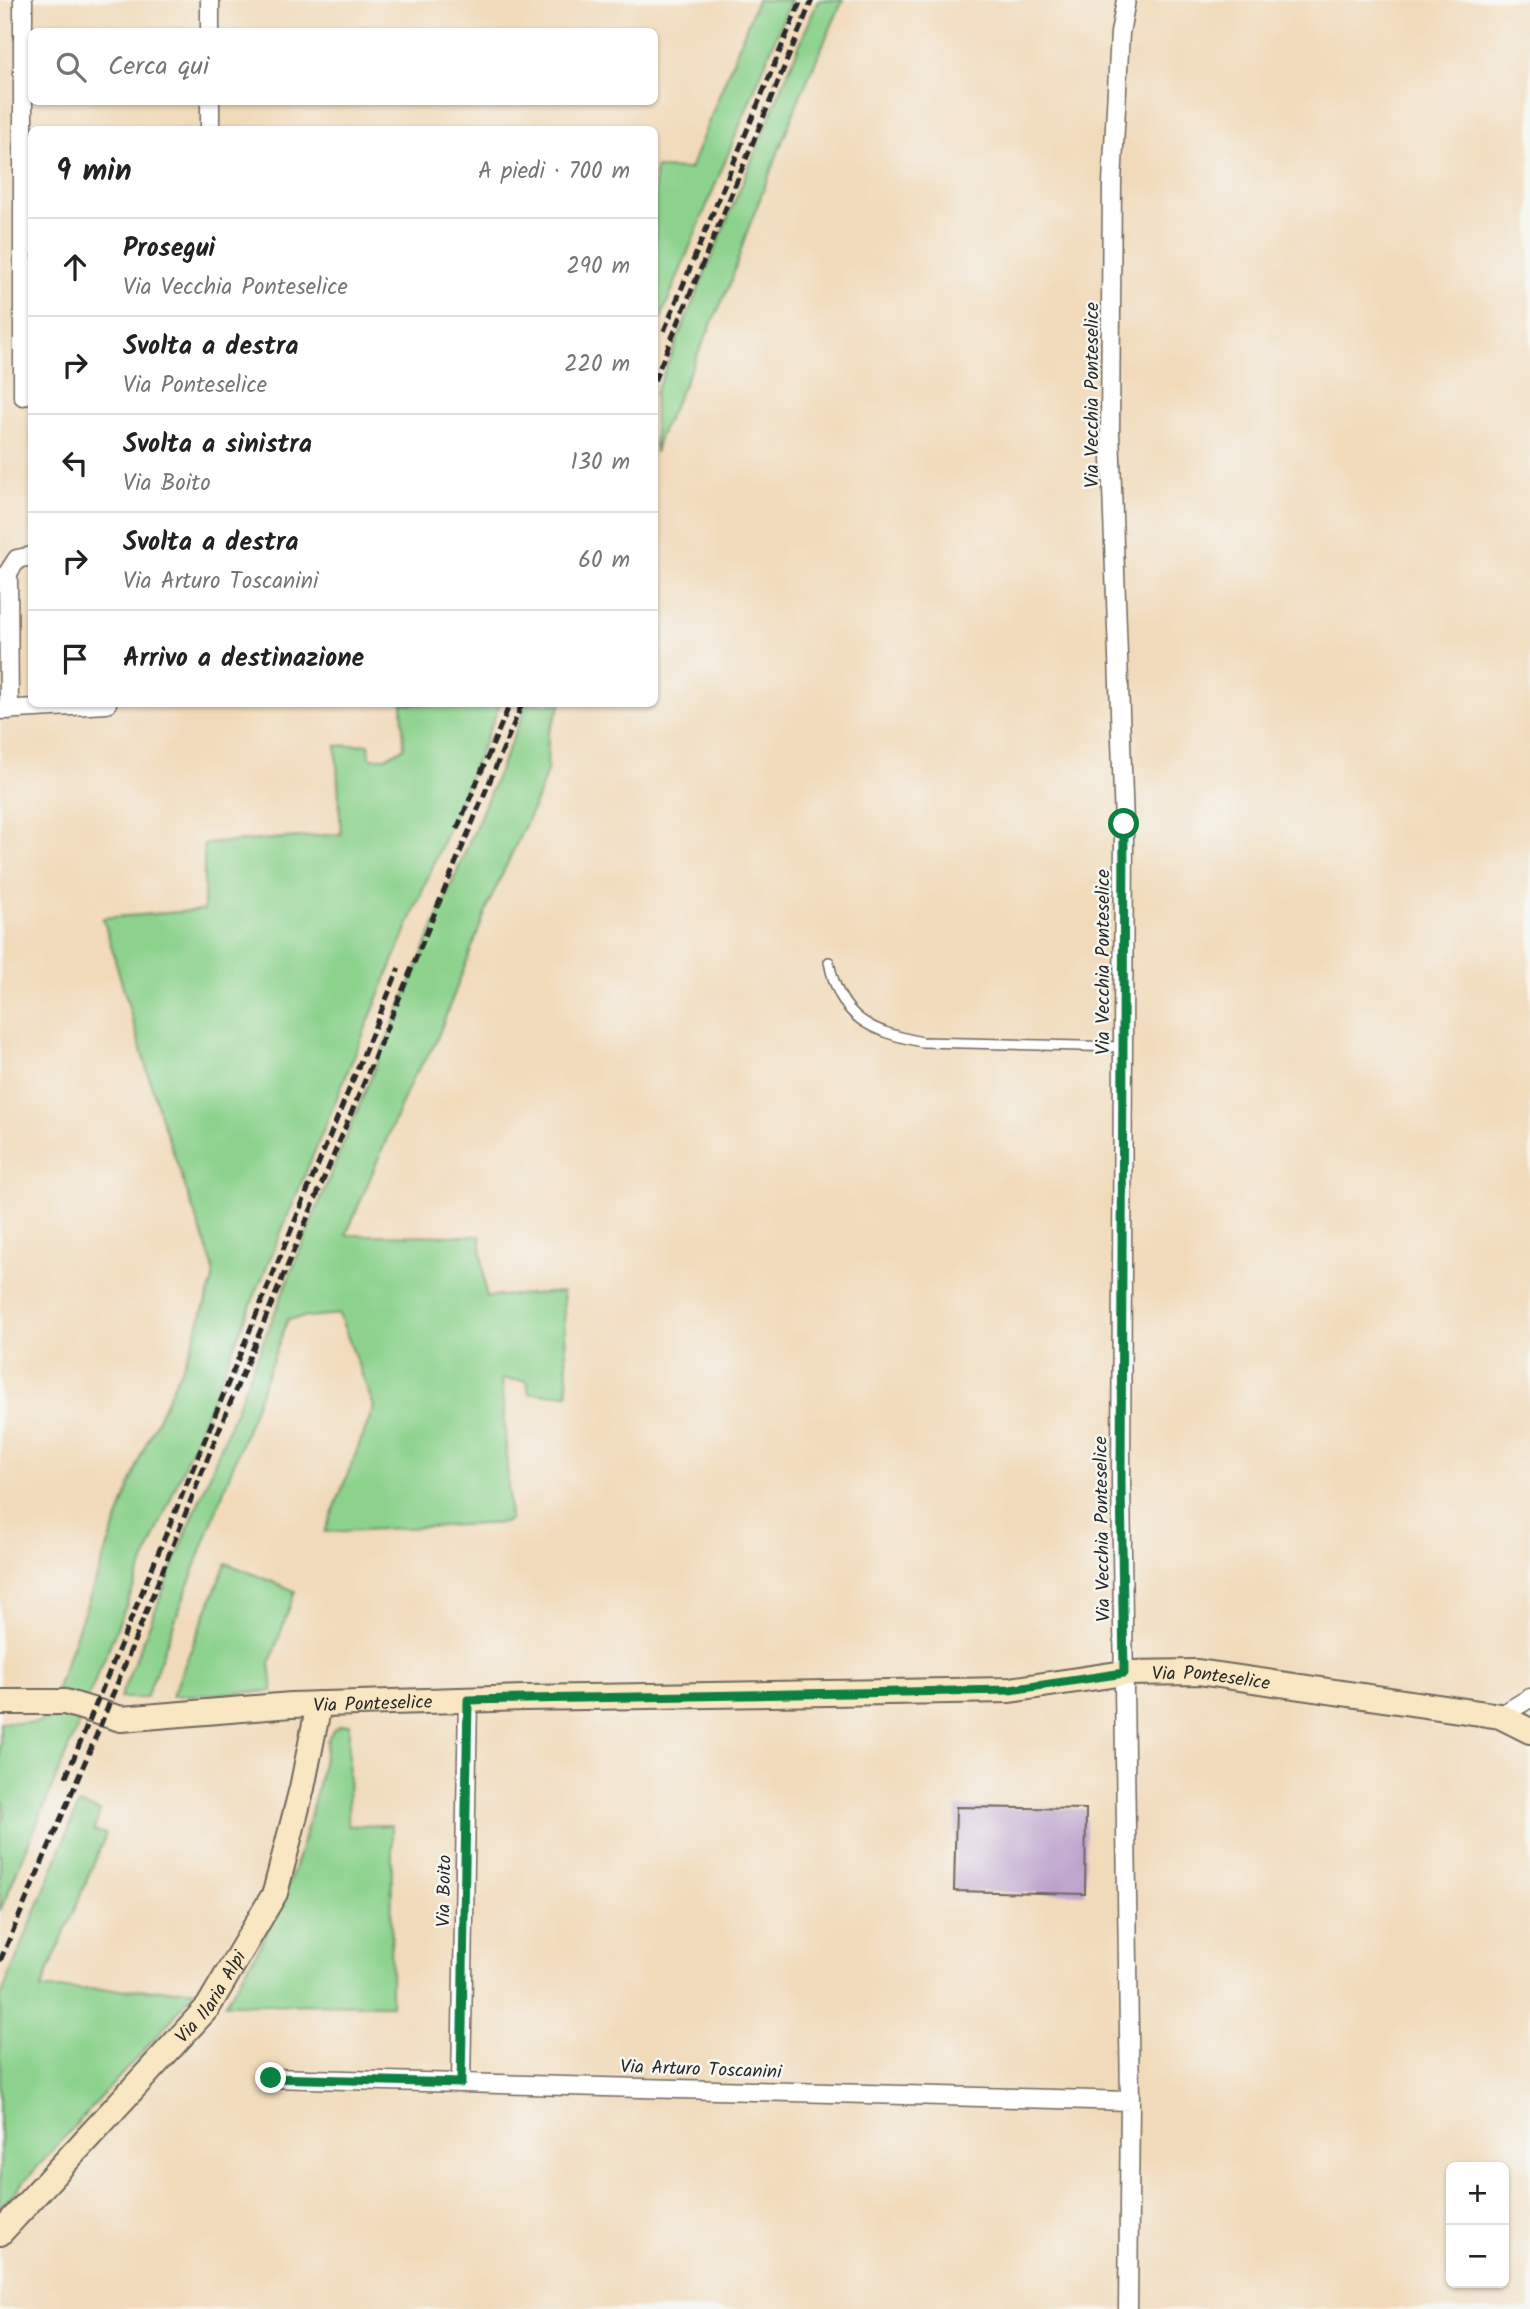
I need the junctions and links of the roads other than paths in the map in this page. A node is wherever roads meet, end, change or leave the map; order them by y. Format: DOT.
graph roads {
  1 [pos="23,0"];
  2 [pos="210,0"];
  3 [pos="1126,0"];
  4 [pos="210,28"];
  5 [pos="210,105"];
  6 [pos="210,126"];
  7 [pos="23,396"];
  8 [pos="28,557"];
  9 [pos="56,707"];
  10 [pos="4,710"];
  11 [pos="829,962"];
  12 [pos="1122,1047"];
  13 [pos="1124,1673"];
  14 [pos="1530,1699"];
  15 [pos="468,1700"];
  16 [pos="0,1702"];
  17 [pos="319,1704"];
  18 [pos="1500,1716"];
  19 [pos="1530,1731"];
  20 [pos="271,2078"];
  21 [pos="461,2083"];
  22 [pos="1129,2101"];
  23 [pos="0,2233"];
  24 [pos="1128,2309"];
  1 -- 7 [label="street"];
  2 -- 4 [label="street"];
  3 -- 12 [label="street, Via Vecchia Ponteselice"];
  5 -- 6 [label="street"];
  8 -- 10 [label="street"];
  9 -- 10 [label="street"];
  11 -- 12 [label="lane"];
  12 -- 13 [label="street, Via Vecchia Ponteselice"];
  13 -- 15 [label="street, Via Ponteselice"];
  13 -- 18 [label="street, Via Ponteselice"];
  13 -- 22 [label="street, Via Vecchia Ponteselice"];
  14 -- 18 [label="street"];
  15 -- 17 [label="street, Via Ponteselice"];
  15 -- 21 [label="street, Via Boito"];
  16 -- 17 [label="street, Via Ponteselice"];
  17 -- 23 [label="street, Via Ilaria Alpi"];
  18 -- 19 [label="street, Via Ponteselice"];
  20 -- 21 [label="street, Via Arturo Toscanini"];
  21 -- 22 [label="street, Via Arturo Toscanini"];
  22 -- 24 [label="street, Via Vecchia Ponteselice"];
}
